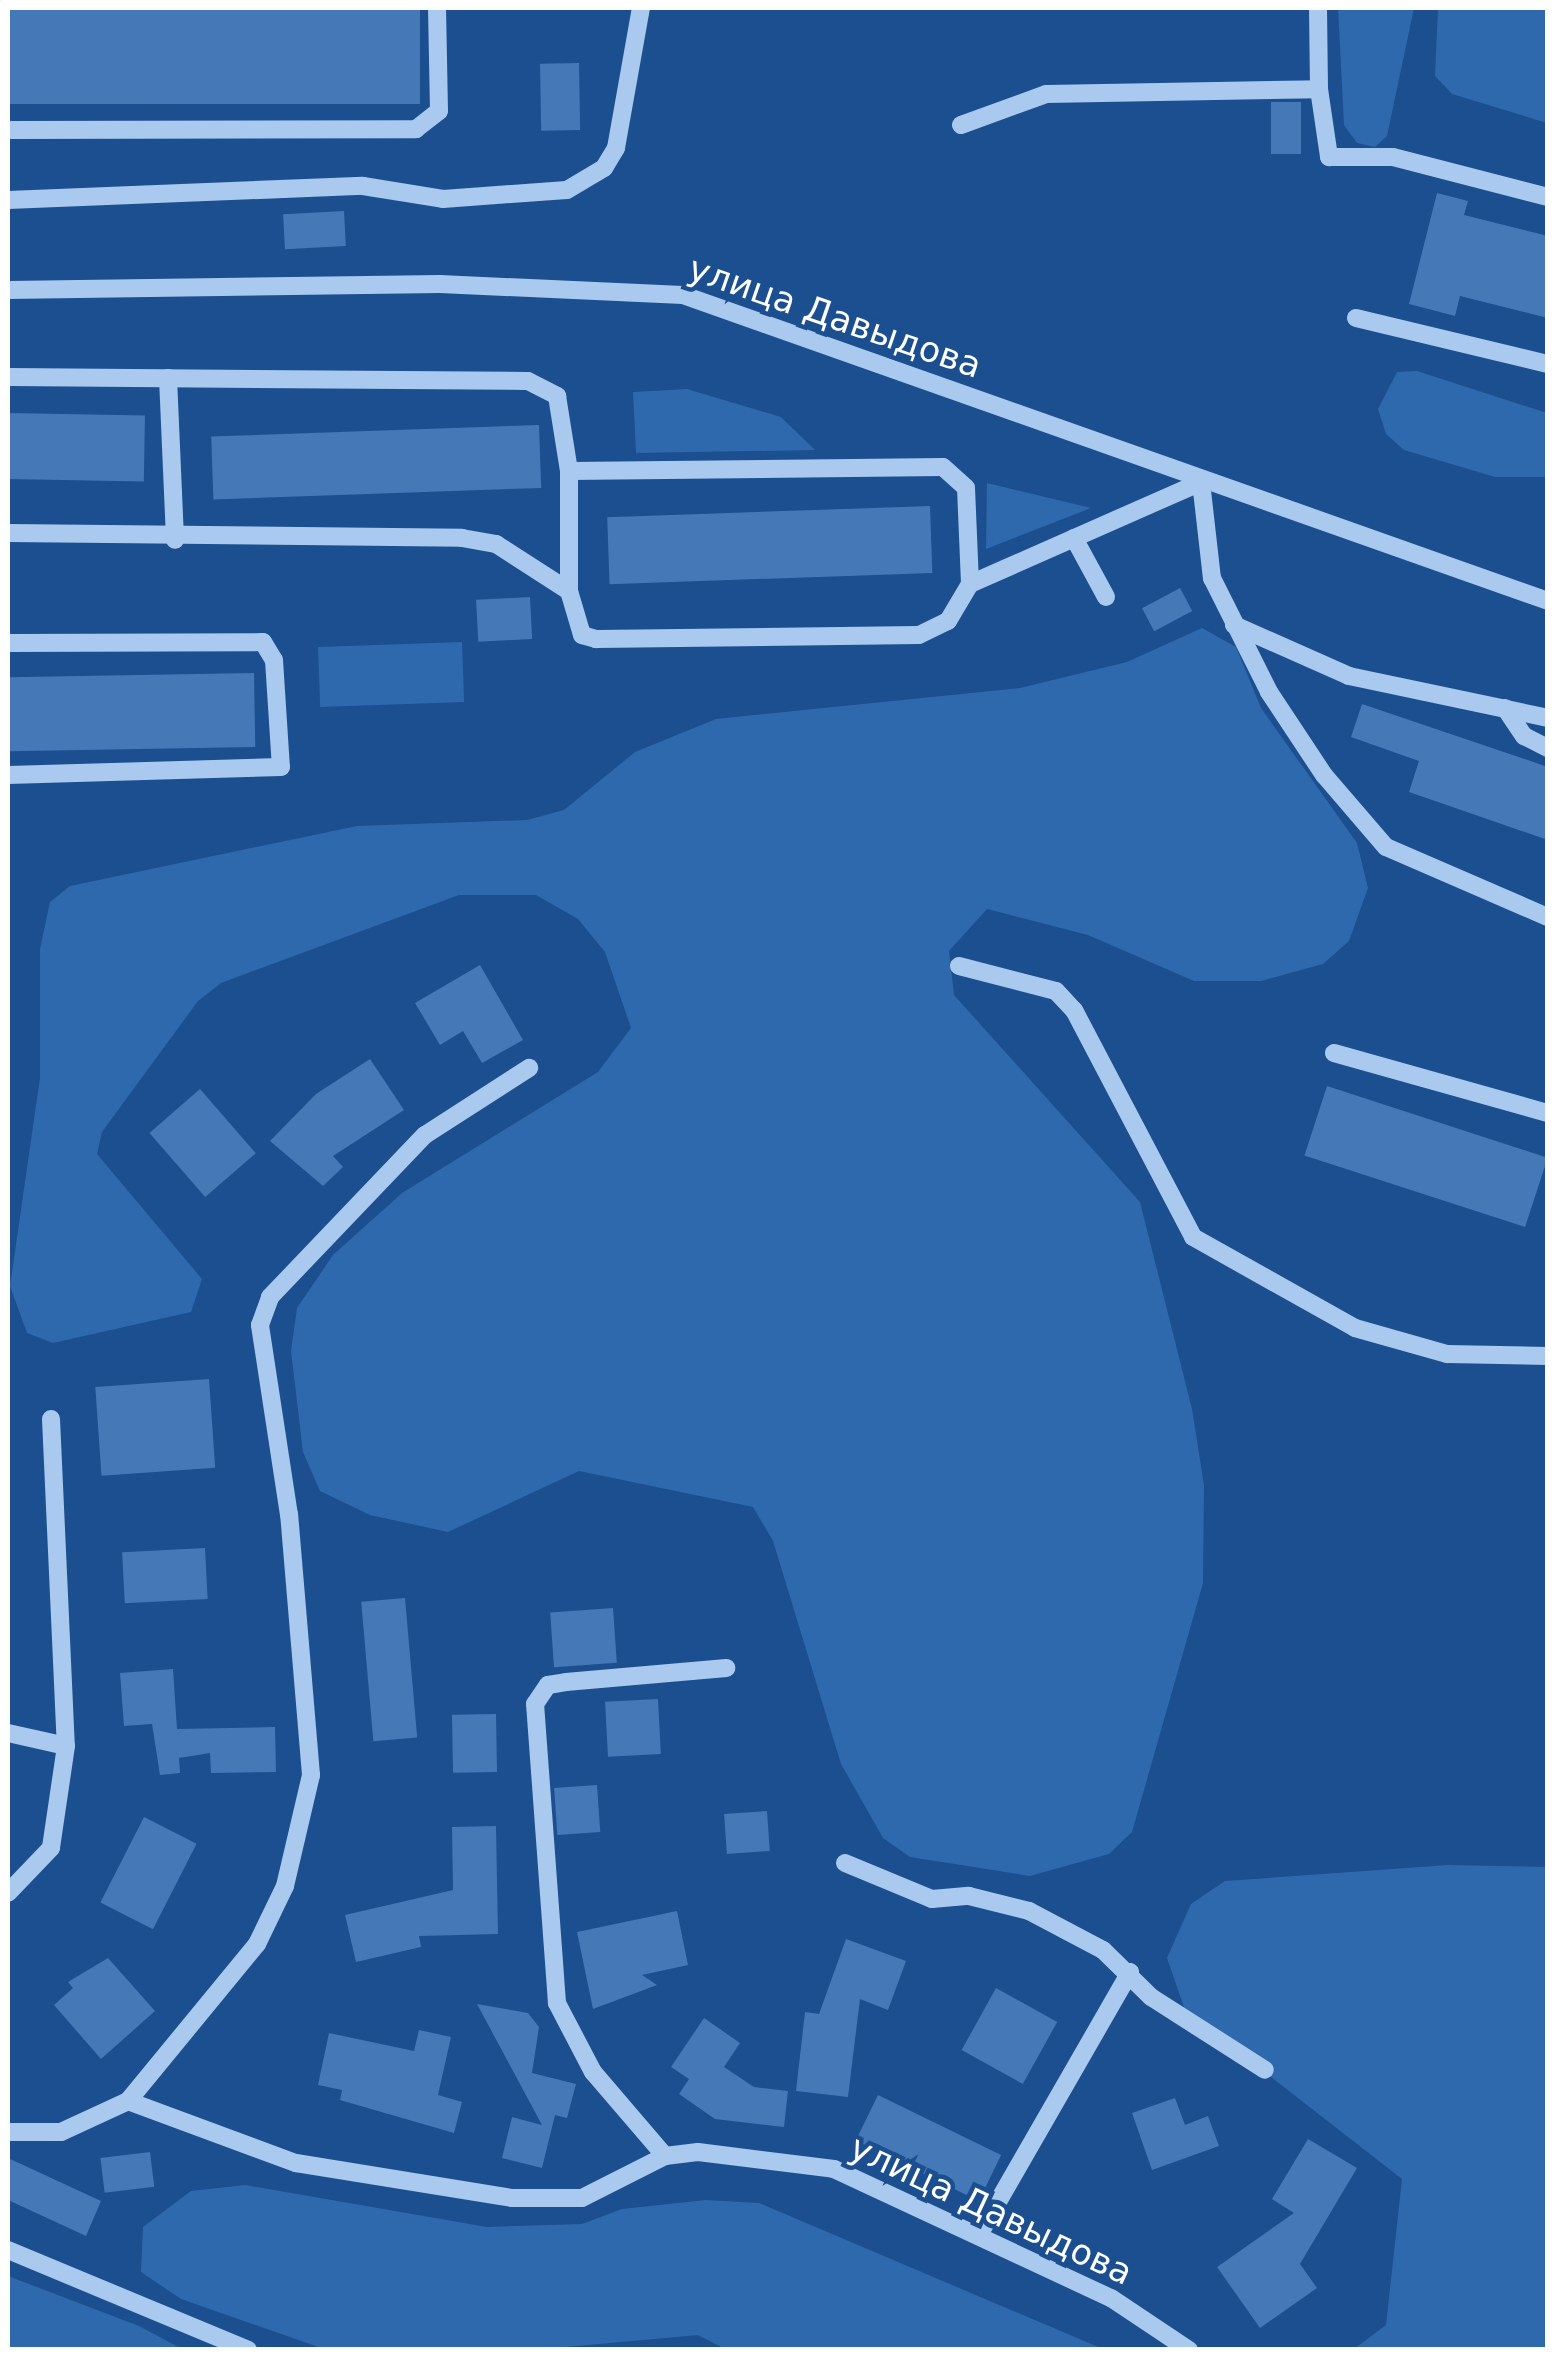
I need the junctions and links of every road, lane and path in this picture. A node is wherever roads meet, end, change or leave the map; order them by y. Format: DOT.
graph roads {
  1 [pos="437,8"];
  2 [pos="641,8"];
  3 [pos="1318,8"];
  4 [pos="1318,90"];
  5 [pos="961,125"];
  6 [pos="8,130"];
  7 [pos="1548,197"];
  8 [pos="8,200"];
  9 [pos="8,290"];
  10 [pos="1356,318"];
  11 [pos="1548,364"];
  12 [pos="8,378"];
  13 [pos="168,378"];
  14 [pos="569,471"];
  15 [pos="1201,482"];
  16 [pos="8,534"];
  17 [pos="1074,538"];
  18 [pos="175,540"];
  19 [pos="970,584"];
  20 [pos="569,590"];
  21 [pos="1106,596"];
  22 [pos="1548,600"];
  23 [pos="1234,624"];
  24 [pos="8,644"];
  25 [pos="1505,708"];
  26 [pos="1548,718"];
  27 [pos="1548,748"];
  28 [pos="8,775"];
  29 [pos="1548,916"];
  30 [pos="959,966"];
  31 [pos="1334,1053"];
  32 [pos="530,1068"];
  33 [pos="1548,1113"];
  34 [pos="1548,1356"];
  35 [pos="51,1420"];
  36 [pos="726,1668"];
  37 [pos="8,1732"];
  38 [pos="66,1746"];
  39 [pos="845,1863"];
  40 [pos="8,1893"];
  41 [pos="1130,1972"];
  42 [pos="1265,2070"];
  43 [pos="128,2100"];
  44 [pos="8,2132"];
  45 [pos="665,2156"];
  46 [pos="980,2234"];
  47 [pos="8,2250"];
  48 [pos="248,2350"];
  49 [pos="1189,2350"];
  1 -- 6 [label="street"];
  2 -- 8 [label="street"];
  3 -- 4 [label="street"];
  4 -- 5 [label="street"];
  4 -- 7 [label="street"];
  9 -- 15 [label="street, улица Давыдова"];
  10 -- 11 [label="street"];
  12 -- 13 [label="street"];
  13 -- 14 [label="street"];
  13 -- 18 [label="street"];
  14 -- 19 [label="street"];
  14 -- 20 [label="street"];
  15 -- 17 [label="street"];
  15 -- 22 [label="street, улица Давыдова"];
  15 -- 23 [label="street"];
  16 -- 18 [label="street"];
  17 -- 19 [label="street"];
  17 -- 21 [label="street"];
  18 -- 20 [label="street"];
  19 -- 20 [label="street"];
  23 -- 25 [label="street"];
  23 -- 29 [label="street"];
  24 -- 28 [label="street"];
  25 -- 26 [label="street"];
  25 -- 27 [label="street"];
  30 -- 34 [label="street"];
  31 -- 33 [label="street"];
  32 -- 43 [label="street"];
  35 -- 38 [label="street"];
  36 -- 45 [label="street"];
  37 -- 38 [label="street"];
  38 -- 40 [label="street"];
  39 -- 41 [label="street"];
  41 -- 42 [label="street"];
  41 -- 46 [label="street"];
  43 -- 44 [label="street"];
  43 -- 45 [label="street, улица Давыдова"];
  45 -- 46 [label="street, улица Давыдова"];
  46 -- 49 [label="street, улица Давыдова"];
  47 -- 48 [label="street"];
}
